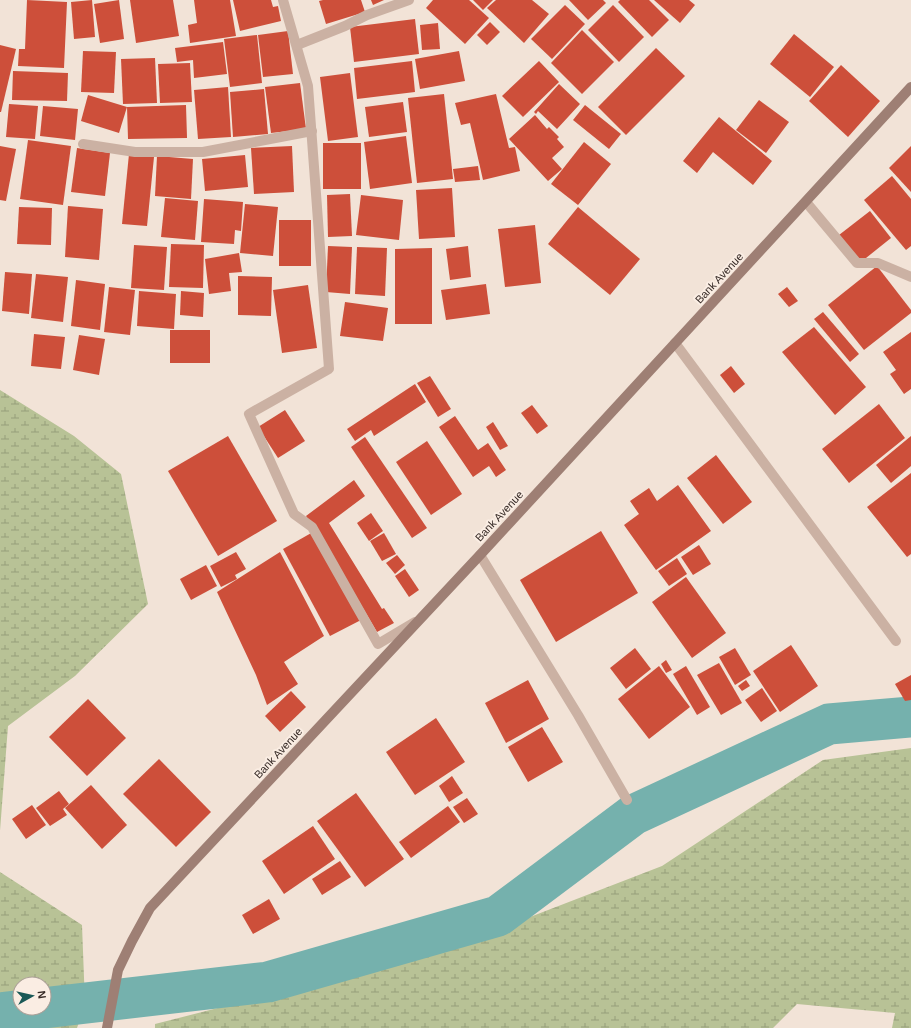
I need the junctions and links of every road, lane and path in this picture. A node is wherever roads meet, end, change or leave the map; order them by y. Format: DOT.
graph roads {
  1 [pos="283,0"];
  2 [pos="409,0"];
  3 [pos="297,45"];
  4 [pos="911,87"];
  5 [pos="312,131"];
  6 [pos="83,144"];
  7 [pos="806,202"];
  8 [pos="911,277"];
  9 [pos="675,343"];
  10 [pos="480,555"];
  11 [pos="420,619"];
  12 [pos="896,641"];
  13 [pos="627,800"];
  14 [pos="107,1028"];
  1 -- 3 [label="street"];
  2 -- 3 [label="street"];
  3 -- 5 [label="street"];
  4 -- 7 [label="street, Bank Avenue"];
  5 -- 6 [label="street"];
  5 -- 11 [label="street"];
  7 -- 8 [label="street"];
  7 -- 9 [label="street, Bank Avenue"];
  9 -- 10 [label="street, Bank Avenue"];
  9 -- 12 [label="street"];
  10 -- 11 [label="street, Bank Avenue"];
  10 -- 13 [label="street"];
  11 -- 14 [label="street, Bank Avenue"];
}
